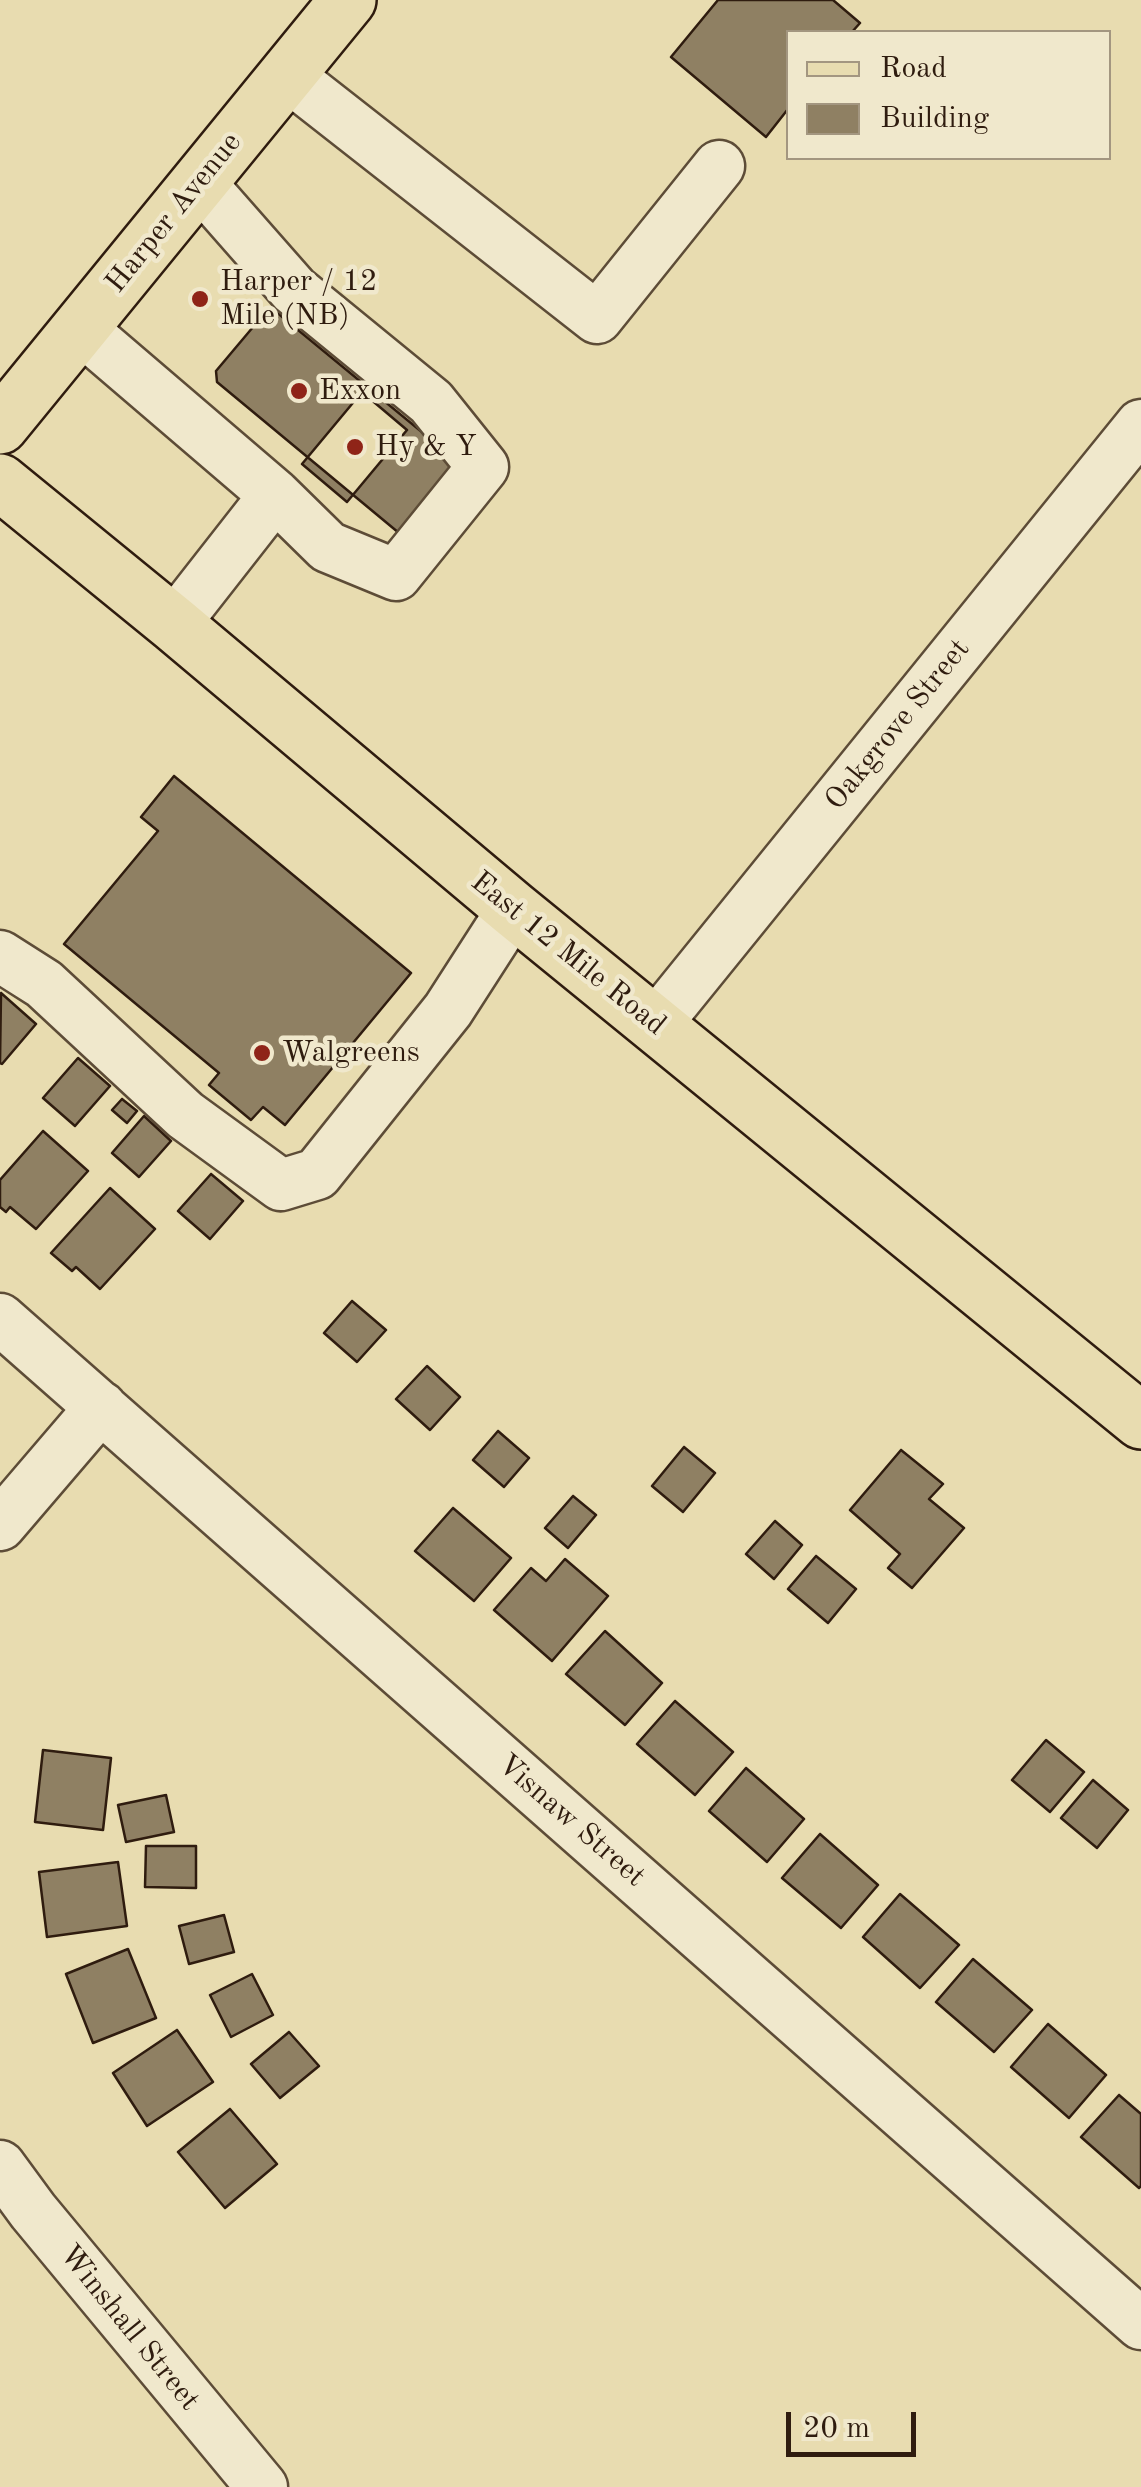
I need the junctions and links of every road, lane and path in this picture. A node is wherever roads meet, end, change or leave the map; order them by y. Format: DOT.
graph roads {
  1 [pos="348,0"];
  2 [pos="287,75"];
  3 [pos="719,166"];
  4 [pos="199,182"];
  5 [pos="80,328"];
  6 [pos="1141,425"];
  7 [pos="0,426"];
  8 [pos="0,482"];
  9 [pos="276,495"];
  10 [pos="174,624"];
  11 [pos="513,909"];
  12 [pos="0,956"];
  13 [pos="655,1026"];
  14 [pos="0,1318"];
  15 [pos="101,1407"];
  16 [pos="1141,1421"];
  17 [pos="0,1525"];
  18 [pos="0,2166"];
  19 [pos="1141,2324"];
  20 [pos="262,2487"];
  1 -- 2 [label="main road, Harper Avenue"];
  2 -- 3 [label="street"];
  2 -- 4 [label="main road, Harper Avenue"];
  4 -- 5 [label="main road, Harper Avenue"];
  4 -- 9 [label="street"];
  5 -- 7 [label="main road, Harper Avenue"];
  5 -- 9 [label="street"];
  6 -- 13 [label="street, Oakgrove Street"];
  8 -- 10 [label="main road, East 12 Mile Road"];
  9 -- 10 [label="street"];
  10 -- 11 [label="main road, East 12 Mile Road"];
  11 -- 12 [label="street"];
  11 -- 13 [label="main road, East 12 Mile Road"];
  13 -- 16 [label="main road, East 12 Mile Road"];
  14 -- 15 [label="street, Visnaw Street"];
  15 -- 17 [label="street"];
  15 -- 19 [label="street, Visnaw Street"];
  18 -- 20 [label="street, Winshall Street"];
}
